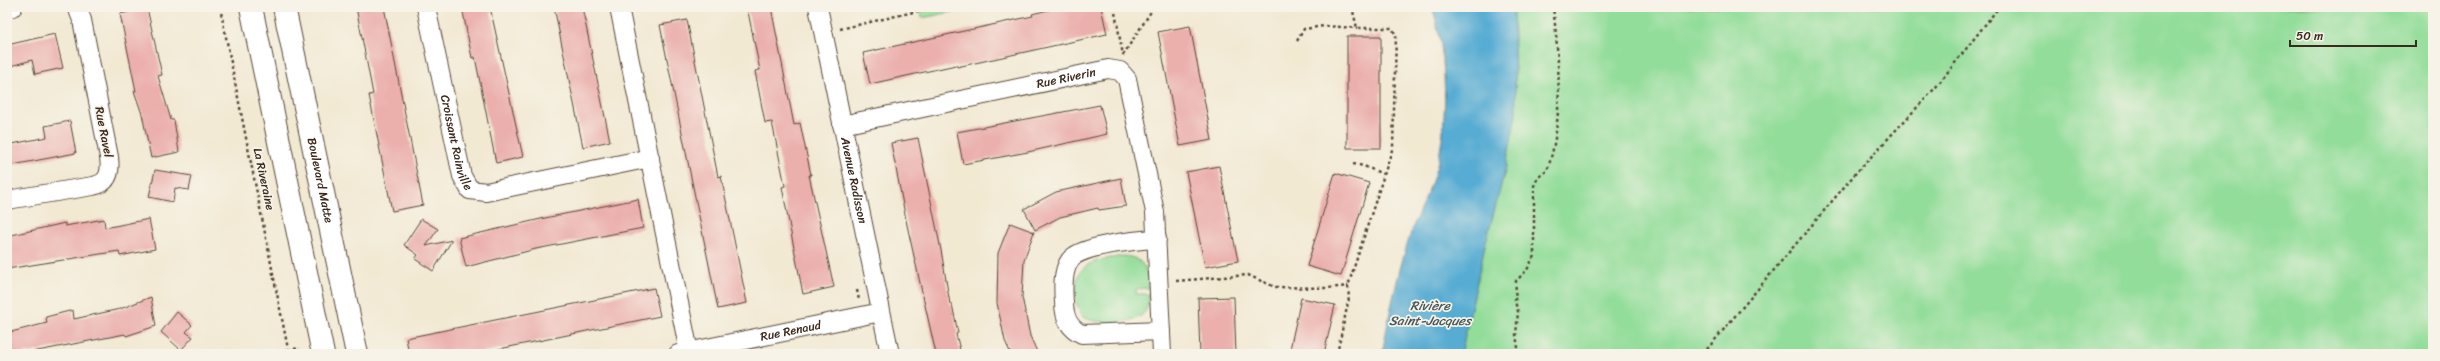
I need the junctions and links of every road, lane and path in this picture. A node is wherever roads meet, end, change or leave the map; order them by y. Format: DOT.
graph roads {
  1 [pos="13,7"];
  2 [pos="77,7"];
  3 [pos="220,7"];
  4 [pos="251,7"];
  5 [pos="284,7"];
  6 [pos="426,7"];
  7 [pos="619,7"];
  8 [pos="818,7"];
  9 [pos="935,7"];
  10 [pos="1114,7"];
  11 [pos="1154,7"];
  12 [pos="1352,7"];
  13 [pos="1553,7"];
  14 [pos="1999,7"];
  15 [pos="7,8"];
  16 [pos="1357,28"];
  17 [pos="823,33"];
  18 [pos="1297,41"];
  19 [pos="842,125"];
  20 [pos="650,158"];
  21 [pos="1353,164"];
  22 [pos="1383,174"];
  23 [pos="7,200"];
  24 [pos="1157,239"];
  25 [pos="1159,283"];
  26 [pos="1348,286"];
  27 [pos="881,312"];
  28 [pos="1161,331"];
  29 [pos="300,348"];
  30 [pos="288,350"];
  31 [pos="683,353"];
  32 [pos="289,354"];
  33 [pos="323,354"];
  34 [pos="357,354"];
  35 [pos="890,354"];
  36 [pos="1162,354"];
  37 [pos="1337,354"];
  38 [pos="1519,354"];
  39 [pos="1703,354"];
  1 -- 15 [label="street"];
  2 -- 23 [label="street, Rue Ravel"];
  3 -- 30 [label="path, La Riveraine"];
  4 -- 33 [label="main road"];
  5 -- 34 [label="main road, Boulevard Matte"];
  6 -- 20 [label="street, Croissant Rainville"];
  7 -- 20 [label="street"];
  8 -- 17 [label="street, Avenue Radisson"];
  9 -- 17 [label="path"];
  10 -- 11 [label="path"];
  12 -- 16 [label="path"];
  13 -- 38 [label="path"];
  14 -- 39 [label="path"];
  16 -- 18 [label="path"];
  16 -- 22 [label="path"];
  17 -- 19 [label="street, Avenue Radisson"];
  19 -- 24 [label="street, Rue Riverin"];
  19 -- 27 [label="street, Avenue Radisson"];
  20 -- 31 [label="street"];
  21 -- 22 [label="path"];
  22 -- 26 [label="path"];
  24 -- 25 [label="street, Rue Riverin"];
  24 -- 28 [label="street"];
  25 -- 26 [label="path"];
  25 -- 28 [label="street, Rue Riverin"];
  26 -- 37 [label="path"];
  27 -- 31 [label="street, Rue Renaud"];
  27 -- 35 [label="street, Avenue Radisson"];
  28 -- 36 [label="street, Rue Riverin"];
  29 -- 30 [label="path"];
  30 -- 32 [label="path, La Riveraine"];
}
